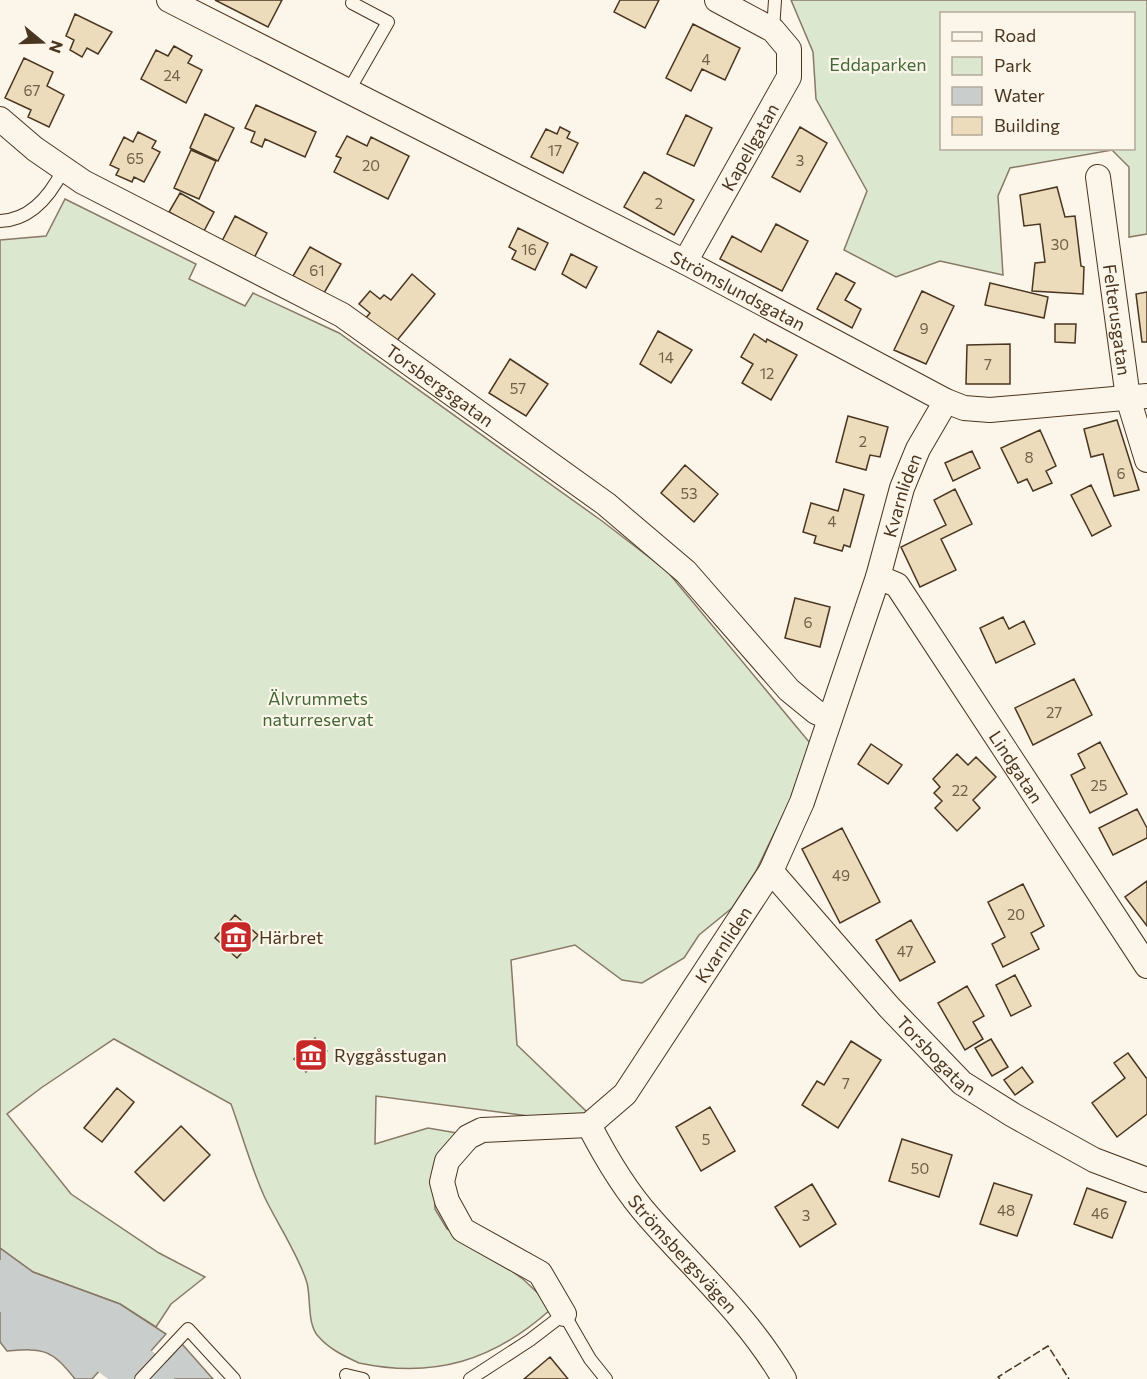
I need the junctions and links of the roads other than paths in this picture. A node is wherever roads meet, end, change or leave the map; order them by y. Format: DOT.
graph roads {
  1 [pos="717,0"];
  2 [pos="775,0"];
  3 [pos="173,1"];
  4 [pos="352,3"];
  5 [pos="773,30"];
  6 [pos="349,90"];
  7 [pos="0,119"];
  8 [pos="63,170"];
  9 [pos="1098,177"];
  10 [pos="0,221"];
  11 [pos="686,262"];
  12 [pos="1137,397"];
  13 [pos="946,402"];
  14 [pos="1147,460"];
  15 [pos="878,577"];
  16 [pos="830,718"];
  17 [pos="771,871"];
  18 [pos="1147,966"];
  19 [pos="589,1125"];
  20 [pos="1147,1180"];
  21 [pos="564,1314"];
  22 [pos="346,1375"];
  23 [pos="141,1379"];
  24 [pos="234,1379"];
  25 [pos="363,1379"];
  26 [pos="470,1379"];
  27 [pos="606,1379"];
  28 [pos="784,1379"];
  1 -- 5 [label="street, Kapellgatan"];
  2 -- 5 [label="lane"];
  3 -- 6 [label="street, Strömslundsgatan"];
  4 -- 6 [label="lane"];
  5 -- 11 [label="street, Kapellgatan"];
  6 -- 11 [label="street, Strömslundsgatan"];
  7 -- 8 [label="street, Torsbergsgatan"];
  8 -- 10 [label="lane"];
  8 -- 16 [label="street, Torsbergsgatan"];
  9 -- 12 [label="street, Felterusgatan"];
  11 -- 13 [label="street, Strömslundsgatan"];
  12 -- 13 [label="street, Strömslundsgatan"];
  12 -- 14 [label="street, Felterusgatan"];
  13 -- 15 [label="street, Kvarnliden"];
  15 -- 16 [label="street, Kvarnliden"];
  15 -- 18 [label="street, Lindgatan"];
  16 -- 17 [label="street, Kvarnliden"];
  17 -- 19 [label="street, Kvarnliden"];
  17 -- 20 [label="street, Torsbogatan"];
  19 -- 21 [label="street"];
  19 -- 28 [label="street, Strömsbergsvägen"];
  21 -- 26 [label="lane"];
  21 -- 27 [label="lane"];
  22 -- 25 [label="lane"];
  23 -- 24 [label="lane"];
}
